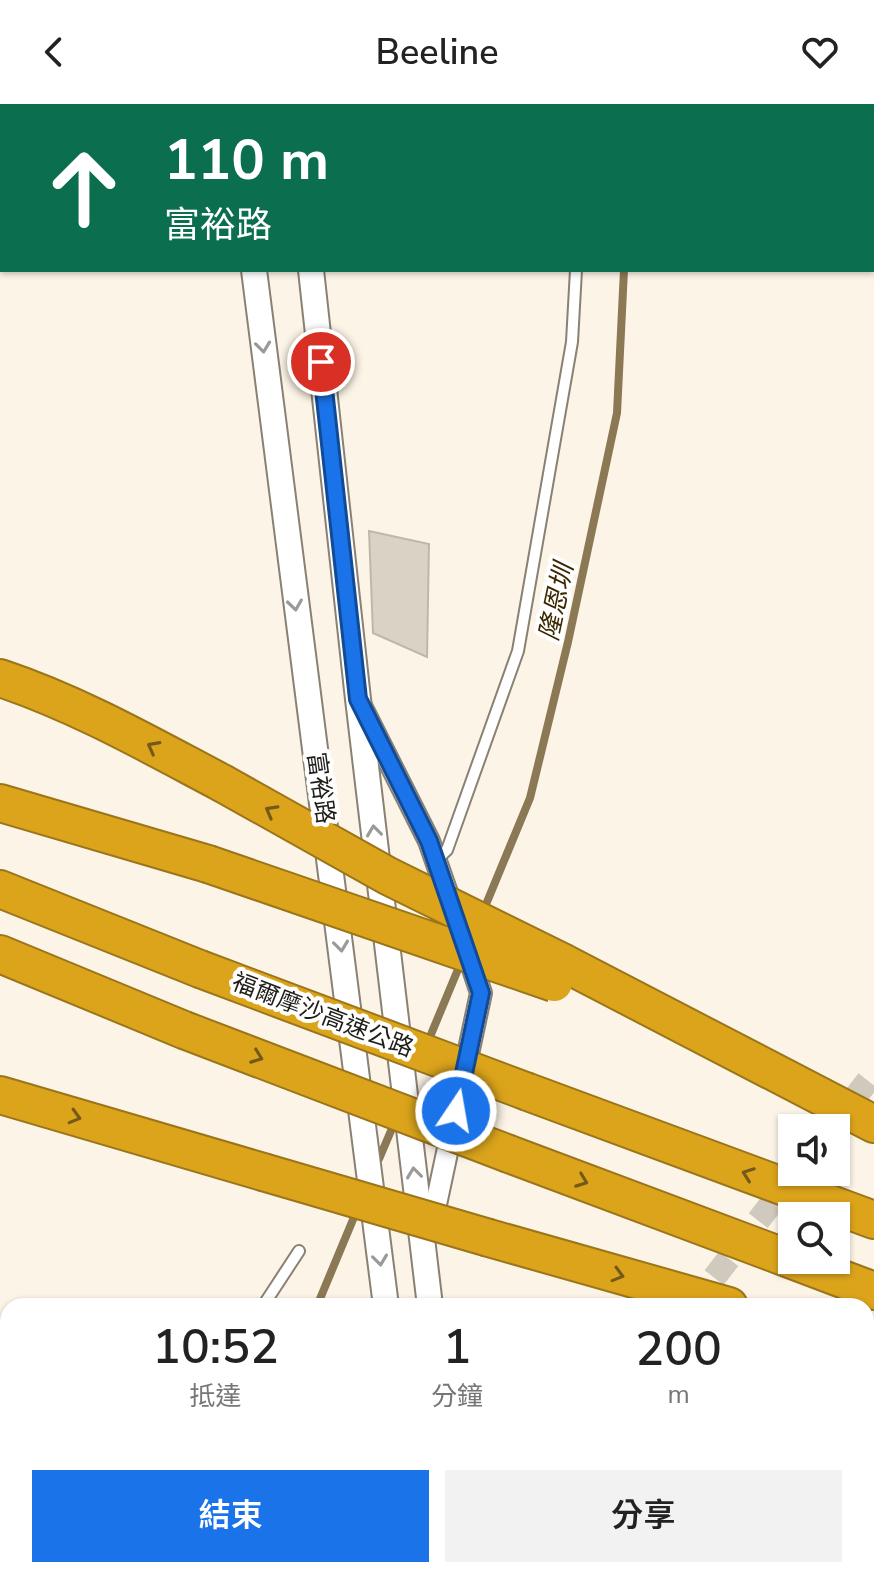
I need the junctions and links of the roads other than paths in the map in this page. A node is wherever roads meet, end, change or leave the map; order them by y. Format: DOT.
graph roads {
  1 [pos="254,272"];
  2 [pos="311,272"];
  3 [pos="576,272"];
  4 [pos="0,678"];
  5 [pos="358,699"];
  6 [pos="0,803"];
  7 [pos="436,860"];
  8 [pos="0,889"];
  9 [pos="0,954"];
  10 [pos="559,973"];
  11 [pos="0,1095"];
  12 [pos="874,1124"];
  13 [pos="874,1220"];
  14 [pos="299,1251"];
  15 [pos="778,1255"];
  16 [pos="424,1259"];
  17 [pos="829,1274"];
  18 [pos="874,1291"];
  19 [pos="268,1298"];
  20 [pos="385,1298"];
  21 [pos="429,1298"];
  22 [pos="701,1298"];
  1 -- 20 [label="street, 富裕路, one-way"];
  2 -- 5 [label="street, 富裕路"];
  3 -- 7 [label="lane"];
  10 -- 4 [label="highway, one-way, bridge"];
  5 -- 7 [label="street"];
  16 -- 5 [label="street, 富裕路, one-way"];
  6 -- 10 [label="highway, bridge"];
  7 -- 16 [label="street"];
  13 -- 8 [label="highway, 福爾摩沙高速公路, one-way, bridge"];
  9 -- 15 [label="highway, one-way, bridge"];
  10 -- 12 [label="highway"];
  11 -- 22 [label="highway, one-way, bridge"];
  14 -- 19 [label="lane"];
  16 -- 21 [label="street, 富裕路"];
  17 -- 18 [label="highway"];
}
